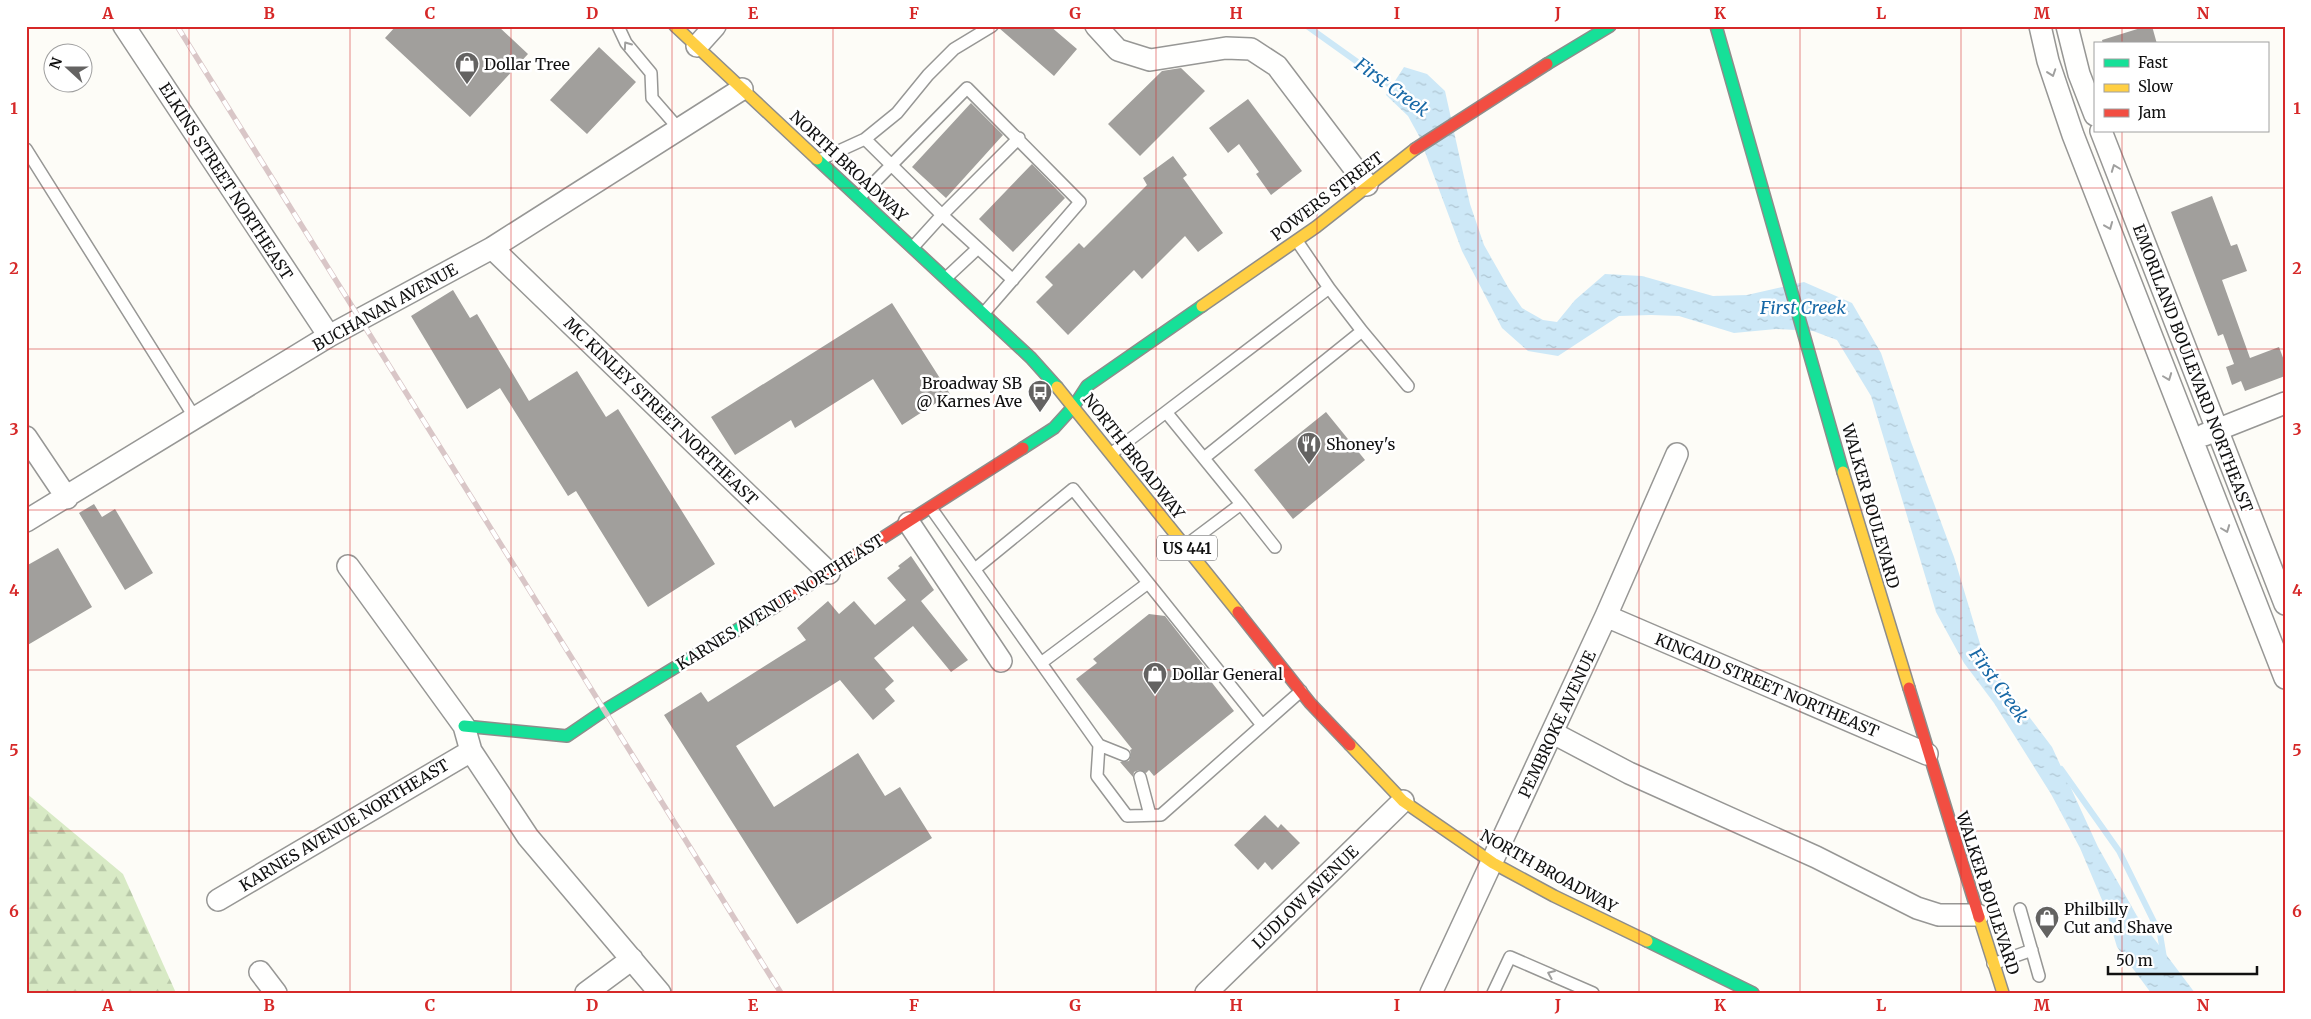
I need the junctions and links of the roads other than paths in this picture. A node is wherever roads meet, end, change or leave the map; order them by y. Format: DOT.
graph roads {
  1 [pos="124,26"];
  2 [pos="618,26"];
  3 [pos="675,26"];
  4 [pos="715,26"];
  5 [pos="992,26"];
  6 [pos="1096,26"];
  7 [pos="1610,26"];
  8 [pos="1716,26"];
  9 [pos="2040,26"];
  10 [pos="2067,26"];
  11 [pos="697,46"];
  12 [pos="742,89"];
  13 [pos="2094,112"];
  14 [pos="679,129"];
  15 [pos="2101,132"];
  16 [pos="864,138"];
  17 [pos="1019,138"];
  18 [pos="26,149"];
  19 [pos="819,160"];
  20 [pos="890,166"];
  21 [pos="1367,185"];
  22 [pos="860,197"];
  23 [pos="942,215"];
  24 [pos="1297,240"];
  25 [pos="913,247"];
  26 [pos="492,248"];
  27 [pos="978,248"];
  28 [pos="946,278"];
  29 [pos="1013,280"];
  30 [pos="1329,288"];
  31 [pos="984,313"];
  32 [pos="1362,331"];
  33 [pos="329,336"];
  34 [pos="1408,386"];
  35 [pos="2285,403"];
  36 [pos="1074,406"];
  37 [pos="1166,412"];
  38 [pos="195,418"];
  39 [pos="2216,430"];
  40 [pos="26,437"];
  41 [pos="2192,440"];
  42 [pos="1110,454"];
  43 [pos="1677,454"];
  44 [pos="1204,458"];
  45 [pos="67,498"];
  46 [pos="1241,504"];
  47 [pos="931,508"];
  48 [pos="26,521"];
  49 [pos="909,523"];
  50 [pos="1185,546"];
  51 [pos="1275,546"];
  52 [pos="348,566"];
  53 [pos="974,570"];
  54 [pos="829,573"];
  55 [pos="1148,583"];
  56 [pos="2285,604"];
  57 [pos="1606,616"];
  58 [pos="1001,661"];
  59 [pos="1041,663"];
  60 [pos="2285,678"];
  61 [pos="1301,692"];
  62 [pos="1262,725"];
  63 [pos="464,726"];
  64 [pos="1553,733"];
  65 [pos="1099,745"];
  66 [pos="471,751"];
  67 [pos="1928,754"];
  68 [pos="1124,755"];
  69 [pos="1140,777"];
  70 [pos="1404,801"];
  71 [pos="1150,815"];
  72 [pos="1493,863"];
  73 [pos="218,900"];
  74 [pos="2020,909"];
  75 [pos="1978,915"];
  76 [pos="2032,950"];
  77 [pos="632,959"];
  78 [pos="1993,964"];
  79 [pos="260,972"];
  80 [pos="2039,976"];
  81 [pos="1577,989"];
  82 [pos="276,993"];
  83 [pos="586,993"];
  84 [pos="660,993"];
  85 [pos="1206,993"];
  86 [pos="1431,993"];
  87 [pos="1493,993"];
  88 [pos="1593,993"];
  89 [pos="1753,993"];
  90 [pos="2003,993"];
  1 -- 33 [label="street, ELKINS STREET NORTHEAST"];
  14 -- 2 [label="lane, one-way"];
  3 -- 11 [label="street, NORTH BROADWAY / US 441"];
  4 -- 11 [label="street"];
  5 -- 16 [label="lane"];
  6 -- 21 [label="street"];
  7 -- 21 [label="street, POWERS STREET"];
  8 -- 67 [label="street, WALKER BOULEVARD"];
  9 -- 41 [label="street, one-way"];
  10 -- 13 [label="street"];
  11 -- 12 [label="street, NORTH BROADWAY / US 441"];
  12 -- 14 [label="street, BUCHANAN AVENUE"];
  12 -- 19 [label="street, NORTH BROADWAY / US 441"];
  14 -- 26 [label="street, BUCHANAN AVENUE"];
  39 -- 15 [label="street, EMORILAND BOULEVARD NORTHEAST, one-way"];
  16 -- 19 [label="lane"];
  16 -- 20 [label="lane"];
  17 -- 20 [label="lane"];
  17 -- 23 [label="lane"];
  17 -- 29 [label="lane"];
  18 -- 38 [label="lane"];
  19 -- 22 [label="street, NORTH BROADWAY / US 441"];
  20 -- 22 [label="lane"];
  20 -- 23 [label="lane"];
  21 -- 24 [label="street, POWERS STREET"];
  22 -- 25 [label="street, NORTH BROADWAY / US 441"];
  23 -- 25 [label="lane"];
  23 -- 27 [label="lane"];
  24 -- 30 [label="lane"];
  24 -- 36 [label="street, POWERS STREET"];
  25 -- 28 [label="street, NORTH BROADWAY / US 441"];
  26 -- 33 [label="street, BUCHANAN AVENUE"];
  26 -- 54 [label="street, MC KINLEY STREET NORTHEAST"];
  27 -- 28 [label="lane"];
  27 -- 29 [label="lane"];
  28 -- 31 [label="street, NORTH BROADWAY / US 441"];
  29 -- 31 [label="lane"];
  30 -- 32 [label="lane"];
  30 -- 37 [label="lane"];
  31 -- 36 [label="street, NORTH BROADWAY / US 441"];
  32 -- 34 [label="lane"];
  32 -- 44 [label="lane"];
  33 -- 38 [label="street, BUCHANAN AVENUE"];
  35 -- 39 [label="street"];
  36 -- 42 [label="street, NORTH BROADWAY / US 441"];
  36 -- 47 [label="street, KARNES AVENUE NORTHEAST"];
  37 -- 42 [label="lane"];
  37 -- 44 [label="lane"];
  38 -- 45 [label="street, BUCHANAN AVENUE"];
  39 -- 41 [label="street"];
  39 -- 56 [label="street, EMORILAND BOULEVARD NORTHEAST"];
  40 -- 45 [label="street"];
  41 -- 60 [label="street, one-way"];
  42 -- 50 [label="street, NORTH BROADWAY / US 441"];
  43 -- 57 [label="street, PEMBROKE AVENUE"];
  44 -- 46 [label="lane"];
  45 -- 48 [label="street, BUCHANAN AVENUE"];
  46 -- 50 [label="lane"];
  46 -- 51 [label="lane"];
  47 -- 49 [label="street, KARNES AVENUE NORTHEAST"];
  47 -- 53 [label="lane"];
  49 -- 54 [label="street, KARNES AVENUE NORTHEAST"];
  49 -- 58 [label="street"];
  50 -- 61 [label="street, NORTH BROADWAY / US 441"];
  52 -- 63 [label="street"];
  53 -- 55 [label="lane"];
  53 -- 59 [label="lane"];
  54 -- 63 [label="street, KARNES AVENUE NORTHEAST"];
  55 -- 59 [label="lane"];
  55 -- 62 [label="lane"];
  57 -- 64 [label="street, PEMBROKE AVENUE"];
  57 -- 67 [label="street, KINCAID STREET NORTHEAST"];
  59 -- 65 [label="lane"];
  61 -- 62 [label="lane"];
  61 -- 70 [label="street, NORTH BROADWAY / US 441"];
  62 -- 71 [label="lane"];
  63 -- 66 [label="street"];
  64 -- 72 [label="street, PEMBROKE AVENUE"];
  64 -- 75 [label="street"];
  65 -- 68 [label="lane"];
  65 -- 71 [label="lane"];
  66 -- 73 [label="street, KARNES AVENUE NORTHEAST"];
  66 -- 77 [label="street"];
  67 -- 75 [label="street, WALKER BOULEVARD"];
  69 -- 71 [label="lane"];
  70 -- 72 [label="street, NORTH BROADWAY / US 441"];
  70 -- 85 [label="street, LUDLOW AVENUE"];
  72 -- 86 [label="street, PEMBROKE AVENUE"];
  72 -- 89 [label="street, NORTH BROADWAY / US 441"];
  74 -- 76 [label="lane"];
  75 -- 78 [label="street, WALKER BOULEVARD"];
  76 -- 78 [label="lane"];
  76 -- 80 [label="lane"];
  77 -- 83 [label="street"];
  77 -- 84 [label="street"];
  78 -- 90 [label="street, WALKER BOULEVARD"];
  79 -- 82 [label="street"];
  81 -- 87 [label="lane, one-way"];
  81 -- 88 [label="lane"];
}
